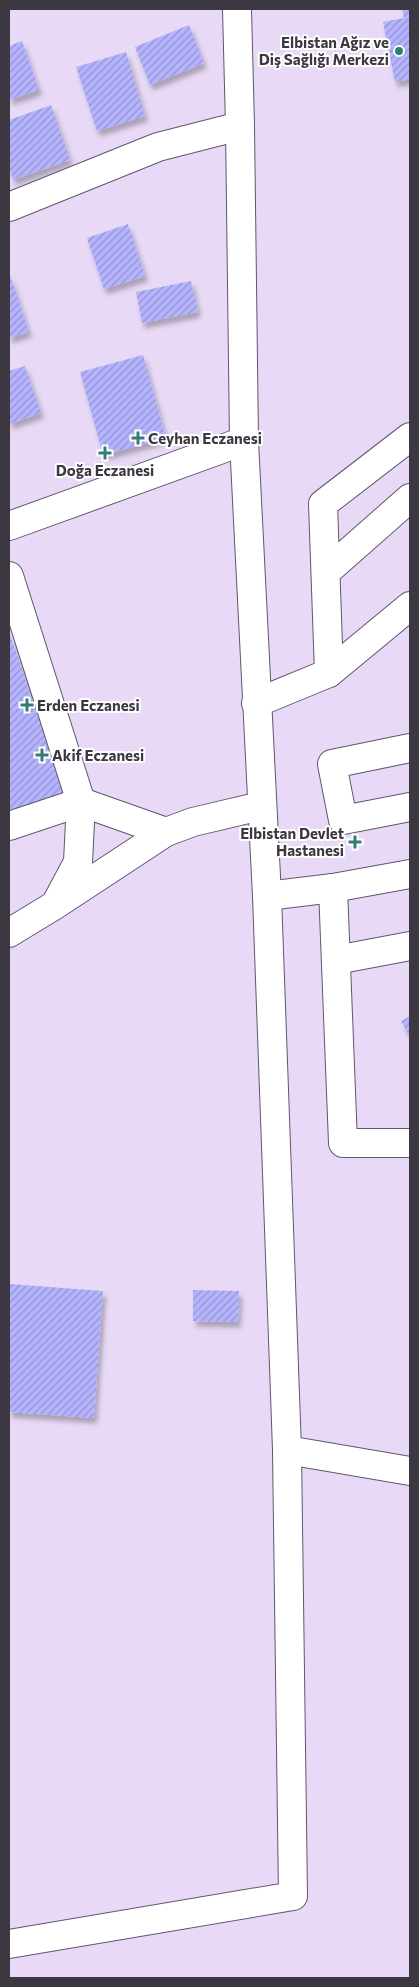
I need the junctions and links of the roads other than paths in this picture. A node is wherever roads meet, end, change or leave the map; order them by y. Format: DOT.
graph roads {
  1 [pos="236,9"];
  2 [pos="240,126"];
  3 [pos="9,207"];
  4 [pos="410,438"];
  5 [pos="244,441"];
  6 [pos="410,498"];
  7 [pos="9,526"];
  8 [pos="326,572"];
  9 [pos="9,576"];
  10 [pos="410,606"];
  11 [pos="329,673"];
  12 [pos="256,703"];
  13 [pos="410,748"];
  14 [pos="81,802"];
  15 [pos="261,806"];
  16 [pos="410,807"];
  17 [pos="9,826"];
  18 [pos="166,832"];
  19 [pos="410,874"];
  20 [pos="333,888"];
  21 [pos="267,896"];
  22 [pos="55,905"];
  23 [pos="9,933"];
  24 [pos="410,946"];
  25 [pos="336,960"];
  26 [pos="410,1143"];
  27 [pos="286,1450"];
  28 [pos="410,1471"];
  29 [pos="9,1944"];
  1 -- 2 [label="street"];
  2 -- 3 [label="street"];
  2 -- 5 [label="street"];
  4 -- 8 [label="street"];
  5 -- 7 [label="street"];
  5 -- 12 [label="street"];
  6 -- 8 [label="street"];
  8 -- 11 [label="street"];
  9 -- 14 [label="street"];
  10 -- 11 [label="street"];
  11 -- 12 [label="street"];
  12 -- 15 [label="street"];
  13 -- 16 [label="street"];
  14 -- 17 [label="street"];
  14 -- 18 [label="street"];
  14 -- 22 [label="street"];
  15 -- 18 [label="street"];
  15 -- 21 [label="street"];
  18 -- 22 [label="street"];
  19 -- 20 [label="street"];
  20 -- 21 [label="street"];
  20 -- 25 [label="street"];
  21 -- 27 [label="street"];
  22 -- 23 [label="street"];
  24 -- 25 [label="street"];
  25 -- 26 [label="street"];
  27 -- 28 [label="street"];
  27 -- 29 [label="street"];
}
